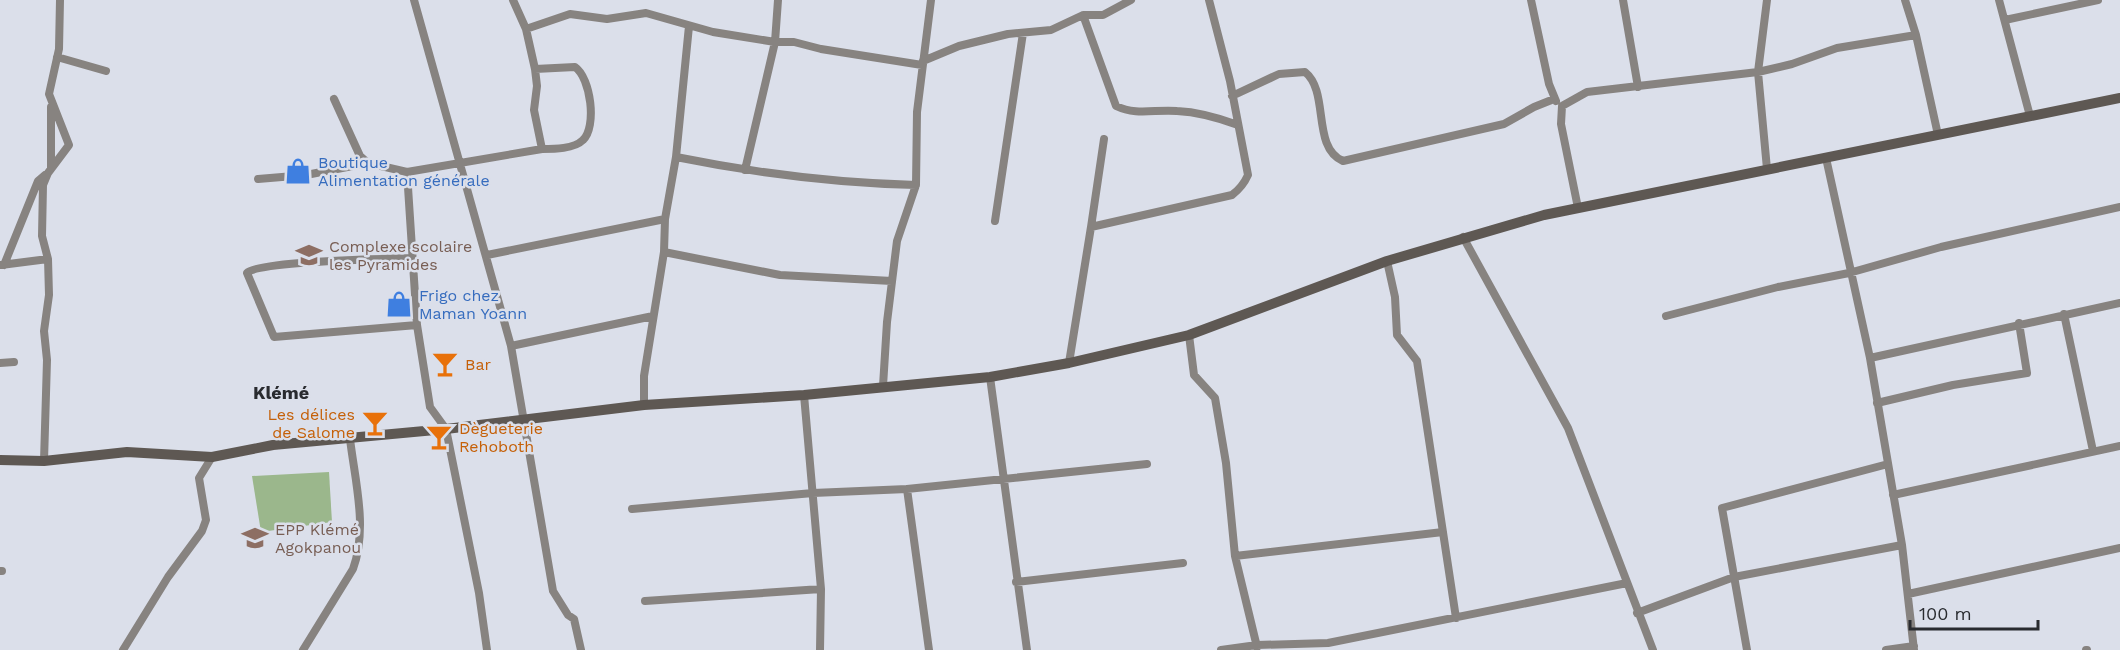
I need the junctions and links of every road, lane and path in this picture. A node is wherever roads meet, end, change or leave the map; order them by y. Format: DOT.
graph roads {
  1 [pos="60,0"];
  2 [pos="414,0"];
  3 [pos="513,0"];
  4 [pos="778,0"];
  5 [pos="932,0"];
  6 [pos="1131,0"];
  7 [pos="1209,0"];
  8 [pos="1531,0"];
  9 [pos="1623,0"];
  10 [pos="1767,0"];
  11 [pos="1905,0"];
  12 [pos="1999,0"];
  13 [pos="2098,0"];
  14 [pos="1083,15"];
  15 [pos="2005,20"];
  16 [pos="689,26"];
  17 [pos="526,30"];
  18 [pos="1023,33"];
  19 [pos="1916,35"];
  20 [pos="775,42"];
  21 [pos="57,57"];
  22 [pos="922,63"];
  23 [pos="535,69"];
  24 [pos="106,71"];
  25 [pos="1758,72"];
  26 [pos="1638,87"];
  27 [pos="1232,96"];
  28 [pos="2120,98"];
  29 [pos="50,99"];
  30 [pos="334,99"];
  31 [pos="1554,99"];
  32 [pos="1562,106"];
  33 [pos="2030,116"];
  34 [pos="1238,125"];
  35 [pos="1938,135"];
  36 [pos="1104,139"];
  37 [pos="542,149"];
  38 [pos="675,157"];
  39 [pos="1826,158"];
  40 [pos="368,163"];
  41 [pos="461,165"];
  42 [pos="1767,169"];
  43 [pos="745,170"];
  44 [pos="49,171"];
  45 [pos="407,172"];
  46 [pos="258,179"];
  47 [pos="916,185"];
  48 [pos="2120,207"];
  49 [pos="1578,208"];
  50 [pos="665,219"];
  51 [pos="995,221"];
  52 [pos="1091,227"];
  53 [pos="1463,237"];
  54 [pos="664,252"];
  55 [pos="487,255"];
  56 [pos="412,258"];
  57 [pos="48,259"];
  58 [pos="1387,261"];
  59 [pos="2,265"];
  60 [pos="1849,273"];
  61 [pos="892,282"];
  62 [pos="2120,303"];
  63 [pos="2064,314"];
  64 [pos="653,316"];
  65 [pos="1666,316"];
  66 [pos="2019,323"];
  67 [pos="417,325"];
  68 [pos="1189,335"];
  69 [pos="511,346"];
  70 [pos="1870,358"];
  71 [pos="14,362"];
  72 [pos="0,363"];
  73 [pos="1069,363"];
  74 [pos="990,377"];
  75 [pos="883,386"];
  76 [pos="804,395"];
  77 [pos="1877,403"];
  78 [pos="644,405"];
  79 [pos="524,418"];
  80 [pos="446,429"];
  81 [pos="350,439"];
  82 [pos="2120,446"];
  83 [pos="2093,451"];
  84 [pos="212,457"];
  85 [pos="0,460"];
  86 [pos="44,460"];
  87 [pos="1147,464"];
  88 [pos="1888,464"];
  89 [pos="1004,480"];
  90 [pos="907,489"];
  91 [pos="813,493"];
  92 [pos="1893,495"];
  93 [pos="632,508"];
  94 [pos="1443,532"];
  95 [pos="1902,546"];
  96 [pos="2120,548"];
  97 [pos="1235,556"];
  98 [pos="1183,563"];
  99 [pos="1734,576"];
  100 [pos="1016,582"];
  101 [pos="1627,583"];
  102 [pos="821,589"];
  103 [pos="1908,594"];
  104 [pos="645,601"];
  105 [pos="1637,613"];
  106 [pos="1456,618"];
  107 [pos="1257,647"];
  108 [pos="1914,648"];
  109 [pos="123,650"];
  110 [pos="303,650"];
  111 [pos="487,650"];
  112 [pos="581,650"];
  113 [pos="820,650"];
  114 [pos="929,650"];
  115 [pos="1027,650"];
  116 [pos="1221,650"];
  117 [pos="1653,650"];
  118 [pos="1747,650"];
  119 [pos="1886,650"];
  1 -- 21 [label="street"];
  2 -- 41 [label="street"];
  3 -- 17 [label="street"];
  4 -- 20 [label="street"];
  5 -- 22 [label="street"];
  6 -- 14 [label="street"];
  7 -- 27 [label="street"];
  8 -- 31 [label="street"];
  9 -- 26 [label="street"];
  10 -- 25 [label="street"];
  11 -- 19 [label="street"];
  12 -- 15 [label="street"];
  13 -- 15 [label="street"];
  14 -- 18 [label="street"];
  14 -- 34 [label="street"];
  15 -- 33 [label="street"];
  16 -- 17 [label="street"];
  16 -- 20 [label="street"];
  16 -- 38 [label="street"];
  17 -- 23 [label="street"];
  18 -- 22 [label="street"];
  18 -- 51 [label="street"];
  19 -- 25 [label="street"];
  19 -- 35 [label="street"];
  20 -- 22 [label="street"];
  20 -- 43 [label="street"];
  21 -- 24 [label="street"];
  21 -- 29 [label="street"];
  22 -- 47 [label="street"];
  23 -- 37 [label="street"];
  23 -- 37 [label="street"];
  25 -- 26 [label="street"];
  25 -- 42 [label="street"];
  26 -- 32 [label="street"];
  27 -- 31 [label="street"];
  27 -- 34 [label="street"];
  28 -- 33 [label="street"];
  29 -- 44 [label="street"];
  29 -- 44 [label="street"];
  30 -- 40 [label="street"];
  31 -- 32 [label="street"];
  32 -- 49 [label="street"];
  33 -- 35 [label="street"];
  34 -- 52 [label="street"];
  35 -- 39 [label="street"];
  36 -- 52 [label="street"];
  37 -- 41 [label="street"];
  38 -- 43 [label="street"];
  38 -- 50 [label="street"];
  39 -- 42 [label="street"];
  39 -- 60 [label="street"];
  40 -- 45 [label="street"];
  40 -- 46 [label="street"];
  41 -- 45 [label="street"];
  41 -- 55 [label="street"];
  42 -- 49 [label="street"];
  43 -- 47 [label="street"];
  44 -- 57 [label="street"];
  44 -- 59 [label="street"];
  45 -- 56 [label="street"];
  47 -- 61 [label="street"];
  48 -- 60 [label="street"];
  49 -- 53 [label="street"];
  50 -- 54 [label="street"];
  50 -- 55 [label="street"];
  52 -- 73 [label="street"];
  53 -- 58 [label="street"];
  53 -- 101 [label="street"];
  54 -- 61 [label="street"];
  54 -- 64 [label="street"];
  55 -- 69 [label="street"];
  56 -- 67 [label="street"];
  56 -- 67 [label="street"];
  57 -- 59 [label="street"];
  57 -- 86 [label="street"];
  58 -- 68 [label="street"];
  58 -- 94 [label="street"];
  60 -- 65 [label="street"];
  60 -- 70 [label="street"];
  61 -- 75 [label="street"];
  62 -- 63 [label="street"];
  63 -- 66 [label="street"];
  63 -- 83 [label="street"];
  64 -- 69 [label="street"];
  64 -- 78 [label="street"];
  66 -- 70 [label="street"];
  66 -- 77 [label="street"];
  67 -- 80 [label="street"];
  68 -- 73 [label="street"];
  68 -- 97 [label="street"];
  69 -- 79 [label="street"];
  70 -- 77 [label="street"];
  71 -- 72 [label="street"];
  73 -- 74 [label="street"];
  74 -- 75 [label="street"];
  74 -- 89 [label="street"];
  75 -- 76 [label="street"];
  76 -- 78 [label="street"];
  76 -- 91 [label="street"];
  77 -- 88 [label="street"];
  78 -- 79 [label="street"];
  79 -- 80 [label="street"];
  79 -- 112 [label="street"];
  80 -- 81 [label="street"];
  80 -- 111 [label="street"];
  81 -- 84 [label="street"];
  81 -- 110 [label="street"];
  82 -- 83 [label="street"];
  83 -- 92 [label="street"];
  84 -- 86 [label="street"];
  84 -- 109 [label="street"];
  85 -- 86 [label="street"];
  87 -- 89 [label="street"];
  88 -- 92 [label="street"];
  88 -- 99 [label="street"];
  89 -- 90 [label="street"];
  89 -- 100 [label="street"];
  90 -- 91 [label="street"];
  90 -- 114 [label="street"];
  91 -- 93 [label="street"];
  91 -- 102 [label="street"];
  92 -- 95 [label="street"];
  94 -- 97 [label="street"];
  94 -- 106 [label="street"];
  95 -- 99 [label="street"];
  95 -- 103 [label="street"];
  96 -- 103 [label="street"];
  97 -- 107 [label="street"];
  98 -- 100 [label="street"];
  99 -- 105 [label="street"];
  99 -- 118 [label="street"];
  100 -- 115 [label="street"];
  101 -- 105 [label="street"];
  101 -- 106 [label="street"];
  102 -- 104 [label="street"];
  102 -- 113 [label="street"];
  103 -- 108 [label="street"];
  105 -- 117 [label="street"];
  106 -- 107 [label="street"];
  107 -- 116 [label="street"];
  108 -- 119 [label="street"];
}
